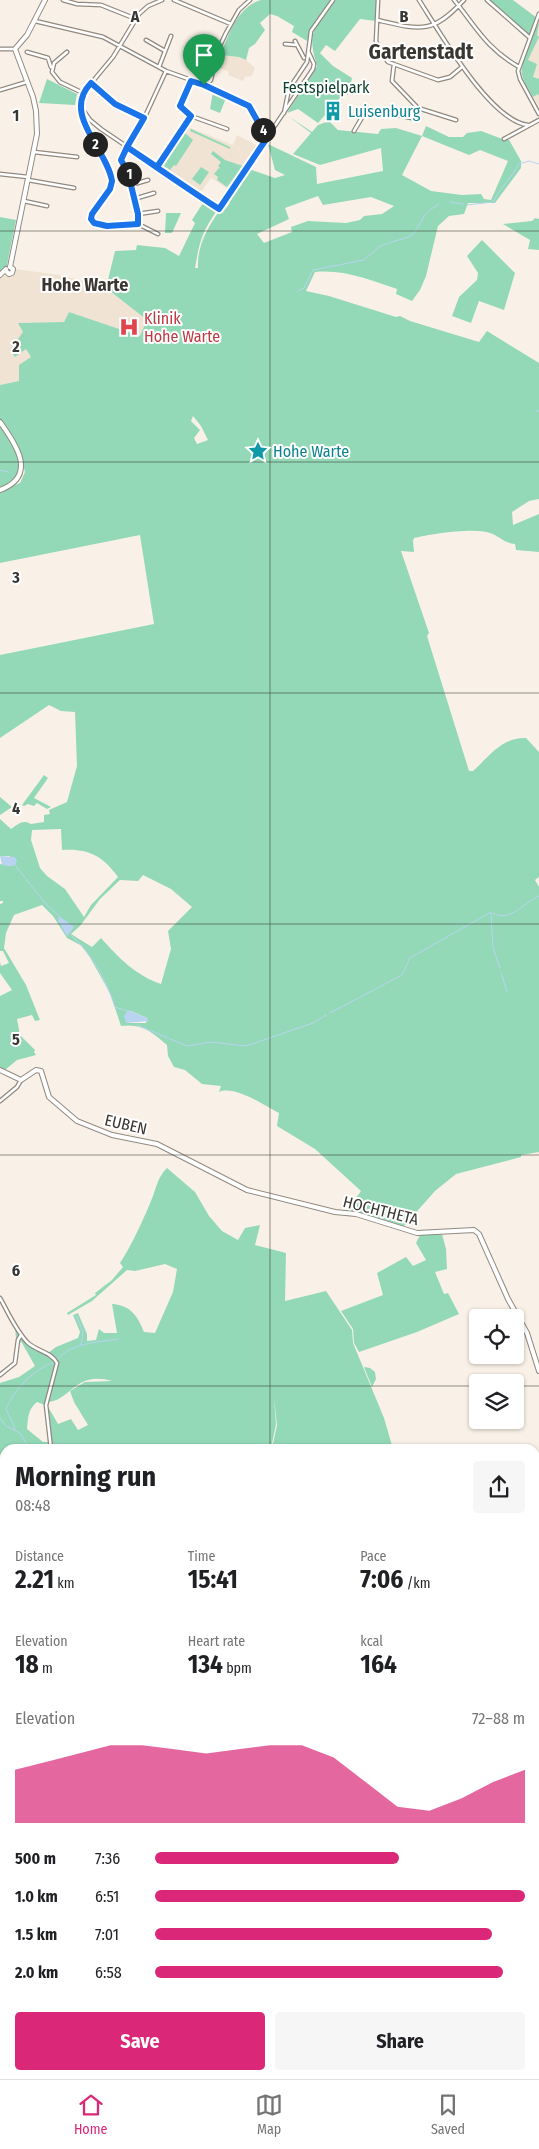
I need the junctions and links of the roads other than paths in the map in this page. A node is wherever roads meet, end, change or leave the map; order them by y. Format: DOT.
graph roads {
  1 [pos="45,0"];
  2 [pos="63,0"];
  3 [pos="96,0"];
  4 [pos="162,0"];
  5 [pos="174,0"];
  6 [pos="250,0"];
  7 [pos="333,0"];
  8 [pos="378,0"];
  9 [pos="419,0"];
  10 [pos="454,0"];
  11 [pos="464,0"];
  12 [pos="487,0"];
  13 [pos="96,4"];
  14 [pos="459,6"];
  15 [pos="539,14"];
  16 [pos="136,19"];
  17 [pos="377,20"];
  18 [pos="35,21"];
  19 [pos="231,24"];
  20 [pos="434,26"];
  21 [pos="171,36"];
  22 [pos="529,37"];
  23 [pos="146,40"];
  24 [pos="285,44"];
  25 [pos="121,45"];
  26 [pos="297,45"];
  27 [pos="290,46"];
  28 [pos="15,48"];
  29 [pos="0,49"];
  30 [pos="165,51"];
  31 [pos="27,52"];
  32 [pos="67,52"];
  33 [pos="309,53"];
  34 [pos="304,58"];
  35 [pos="394,64"];
  36 [pos="159,67"];
  37 [pos="462,67"];
  38 [pos="519,67"];
  39 [pos="52,69"];
  40 [pos="166,71"];
  41 [pos="191,81"];
  42 [pos="27,82"];
  43 [pos="91,83"];
  44 [pos="204,85"];
  45 [pos="0,90"];
  46 [pos="83,93"];
  47 [pos="286,98"];
  48 [pos="291,103"];
  49 [pos="418,108"];
  50 [pos="82,111"];
  51 [pos="284,114"];
  52 [pos="539,114"];
  53 [pos="191,116"];
  54 [pos="144,118"];
  55 [pos="456,120"];
  56 [pos="539,120"];
  57 [pos="528,126"];
  58 [pos="227,129"];
  59 [pos="354,131"];
  60 [pos="267,138"];
  61 [pos="504,139"];
  62 [pos="127,147"];
  63 [pos="34,152"];
  64 [pos="77,157"];
  65 [pos="157,167"];
  66 [pos="0,174"];
  67 [pos="29,179"];
  68 [pos="148,180"];
  69 [pos="131,185"];
  70 [pos="74,188"];
  71 [pos="154,193"];
  72 [pos="134,199"];
  73 [pos="24,202"];
  74 [pos="47,206"];
  75 [pos="158,212"];
  76 [pos="138,214"];
  77 [pos="138,224"];
  78 [pos="158,234"];
  79 [pos="0,275"];
  80 [pos="0,422"];
  81 [pos="0,490"];
  82 [pos="0,1070"];
  83 [pos="21,1080"];
  84 [pos="0,1101"];
  85 [pos="247,1190"];
  86 [pos="0,1298"];
  87 [pos="21,1335"];
  88 [pos="539,1371"];
  89 [pos="0,1375"];
  90 [pos="50,1444"];
  1 -- 18 [label="street"];
  2 -- 13 [label="street"];
  3 -- 13 [label="street"];
  4 -- 16 [label="street"];
  5 -- 19 [label="street"];
  6 -- 19 [label="street"];
  7 -- 33 [label="street"];
  8 -- 17 [label="street"];
  9 -- 20 [label="street"];
  10 -- 14 [label="street"];
  11 -- 14 [label="street"];
  12 -- 22 [label="street"];
  13 -- 16 [label="street"];
  14 -- 20 [label="street"];
  14 -- 38 [label="street"];
  15 -- 22 [label="street"];
  16 -- 25 [label="street"];
  17 -- 20 [label="street"];
  17 -- 35 [label="street"];
  18 -- 25 [label="street"];
  18 -- 28 [label="street"];
  19 -- 44 [label="street"];
  20 -- 37 [label="street"];
  21 -- 30 [label="street"];
  22 -- 38 [label="street"];
  23 -- 30 [label="street"];
  24 -- 27 [label="street"];
  25 -- 36 [label="street"];
  25 -- 43 [label="street"];
  26 -- 27 [label="street"];
  26 -- 27 [label="street"];
  26 -- 34 [label="street"];
  28 -- 29 [label="street"];
  28 -- 42 [label="street"];
  30 -- 36 [label="street"];
  31 -- 39 [label="street"];
  32 -- 39 [label="street"];
  33 -- 47 [label="street"];
  33 -- 48 [label="street"];
  35 -- 37 [label="street"];
  35 -- 49 [label="street"];
  36 -- 40 [label="street"];
  37 -- 57 [label="street"];
  38 -- 52 [label="street"];
  39 -- 46 [label="street"];
  40 -- 41 [label="street"];
  40 -- 54 [label="street"];
  41 -- 44 [label="street"];
  41 -- 53 [label="street"];
  42 -- 45 [label="street"];
  42 -- 63 [label="street"];
  43 -- 46 [label="street"];
  43 -- 54 [label="street"];
  44 -- 60 [label="street"];
  46 -- 50 [label="street"];
  47 -- 48 [label="street"];
  47 -- 51 [label="street"];
  48 -- 51 [label="street"];
  49 -- 55 [label="street"];
  49 -- 59 [label="street"];
  50 -- 62 [label="street"];
  50 -- 77 [label="street"];
  51 -- 60 [label="street"];
  53 -- 58 [label="street"];
  53 -- 65 [label="street"];
  54 -- 62 [label="street"];
  56 -- 57 [label="street"];
  57 -- 61 [label="street"];
  60 -- 65 [label="street"];
  62 -- 65 [label="street"];
  62 -- 69 [label="street"];
  63 -- 64 [label="street"];
  63 -- 67 [label="street"];
  66 -- 67 [label="street"];
  67 -- 70 [label="street"];
  67 -- 73 [label="street"];
  68 -- 69 [label="street"];
  69 -- 72 [label="street"];
  71 -- 72 [label="street"];
  72 -- 76 [label="street"];
  73 -- 74 [label="street"];
  73 -- 79 [label="street"];
  75 -- 76 [label="street"];
  76 -- 77 [label="street"];
  77 -- 78 [label="street"];
  80 -- 81 [label="street"];
  82 -- 83 [label="street"];
  83 -- 84 [label="street, EUBEN"];
  83 -- 85 [label="street, EUBEN"];
  85 -- 88 [label="street, HOCHTHETA"];
  86 -- 87 [label="street"];
  87 -- 89 [label="street"];
  87 -- 90 [label="street"];
}
